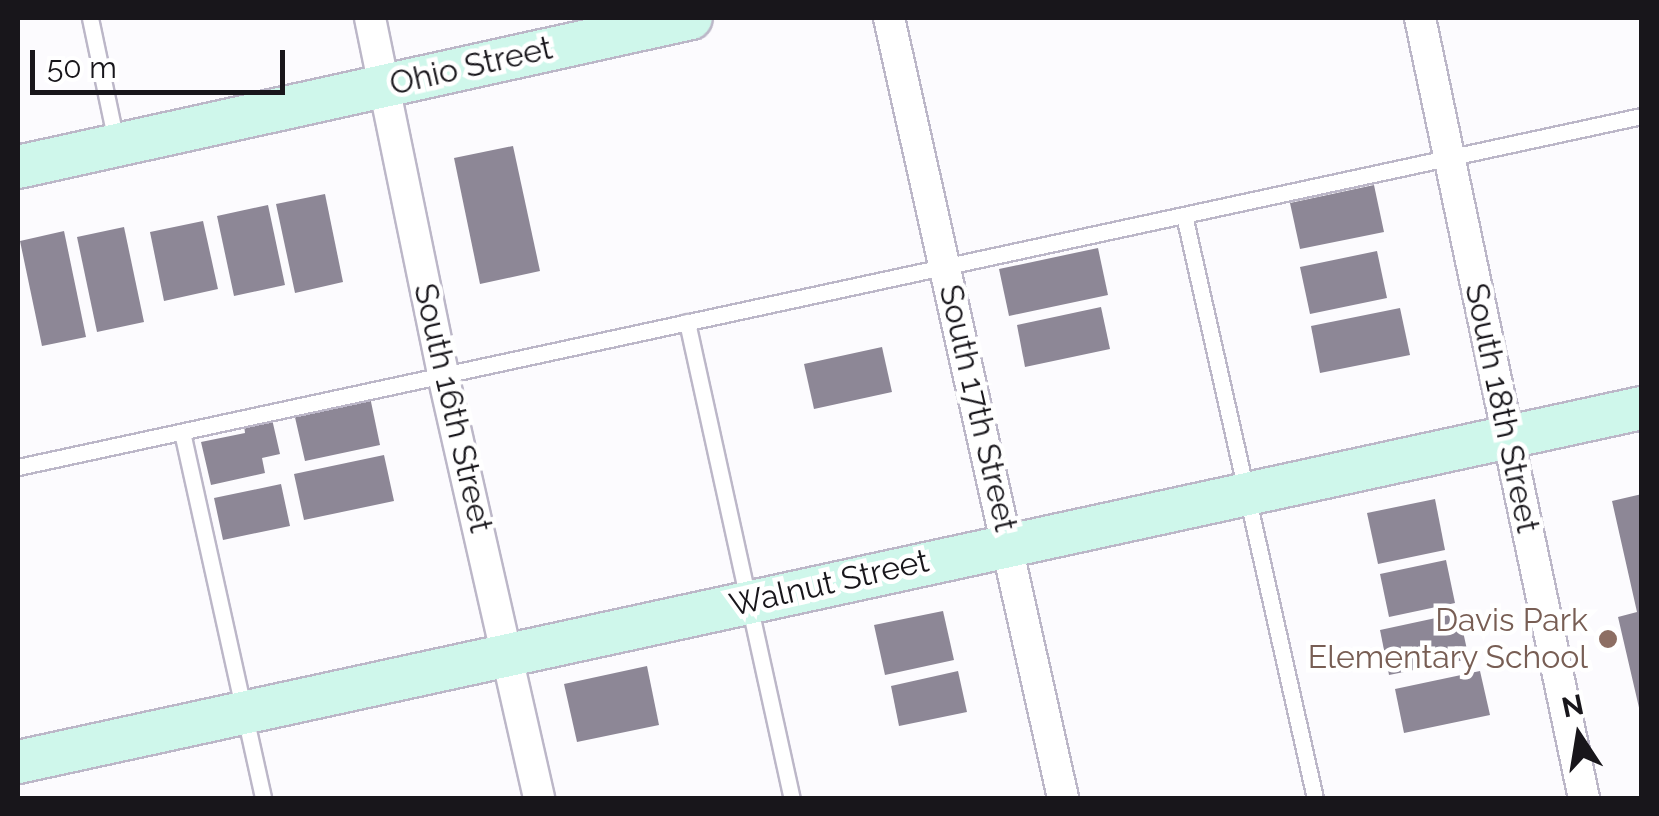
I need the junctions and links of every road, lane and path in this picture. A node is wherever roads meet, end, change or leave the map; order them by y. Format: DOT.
graph roads {
  1 [pos="90,18"];
  2 [pos="370,18"];
  3 [pos="691,18"];
  4 [pos="889,18"];
  5 [pos="1420,18"];
  6 [pos="385,85"];
  7 [pos="1642,116"];
  8 [pos="117,145"];
  9 [pos="1449,157"];
  10 [pos="18,167"];
  11 [pos="1184,215"];
  12 [pos="946,266"];
  13 [pos="686,322"];
  14 [pos="443,375"];
  15 [pos="1642,408"];
  16 [pos="182,432"];
  17 [pos="1508,438"];
  18 [pos="18,467"];
  19 [pos="1246,492"];
  20 [pos="1008,543"];
  21 [pos="748,601"];
  22 [pos="510,656"];
  23 [pos="245,713"];
  24 [pos="18,762"];
  25 [pos="263,798"];
  26 [pos="539,798"];
  27 [pos="792,798"];
  28 [pos="1063,798"];
  29 [pos="1315,798"];
  30 [pos="1584,798"];
  1 -- 8 [label="lane"];
  2 -- 6 [label="street, South 16th Street"];
  3 -- 6 [label="street, Ohio Street"];
  4 -- 12 [label="street, South 17th Street"];
  5 -- 9 [label="street, South 18th Street"];
  6 -- 8 [label="street, Ohio Street"];
  6 -- 14 [label="street, South 16th Street"];
  7 -- 9 [label="lane"];
  8 -- 10 [label="street, Ohio Street"];
  9 -- 11 [label="lane"];
  9 -- 17 [label="street, South 18th Street"];
  11 -- 12 [label="lane"];
  11 -- 19 [label="lane"];
  12 -- 13 [label="lane"];
  12 -- 20 [label="street, South 17th Street"];
  13 -- 14 [label="lane"];
  13 -- 21 [label="lane"];
  14 -- 16 [label="lane"];
  14 -- 22 [label="street, South 16th Street"];
  15 -- 17 [label="street, Walnut Street"];
  16 -- 18 [label="lane"];
  16 -- 23 [label="lane"];
  17 -- 19 [label="street, Walnut Street"];
  17 -- 30 [label="street, South 18th Street"];
  19 -- 20 [label="street, Walnut Street"];
  19 -- 29 [label="lane"];
  20 -- 21 [label="street, Walnut Street"];
  20 -- 28 [label="street, South 17th Street"];
  21 -- 22 [label="street, Walnut Street"];
  21 -- 27 [label="lane"];
  22 -- 23 [label="street, Walnut Street"];
  22 -- 26 [label="street, South 16th Street"];
  23 -- 24 [label="street, Walnut Street"];
  23 -- 25 [label="lane"];
}
